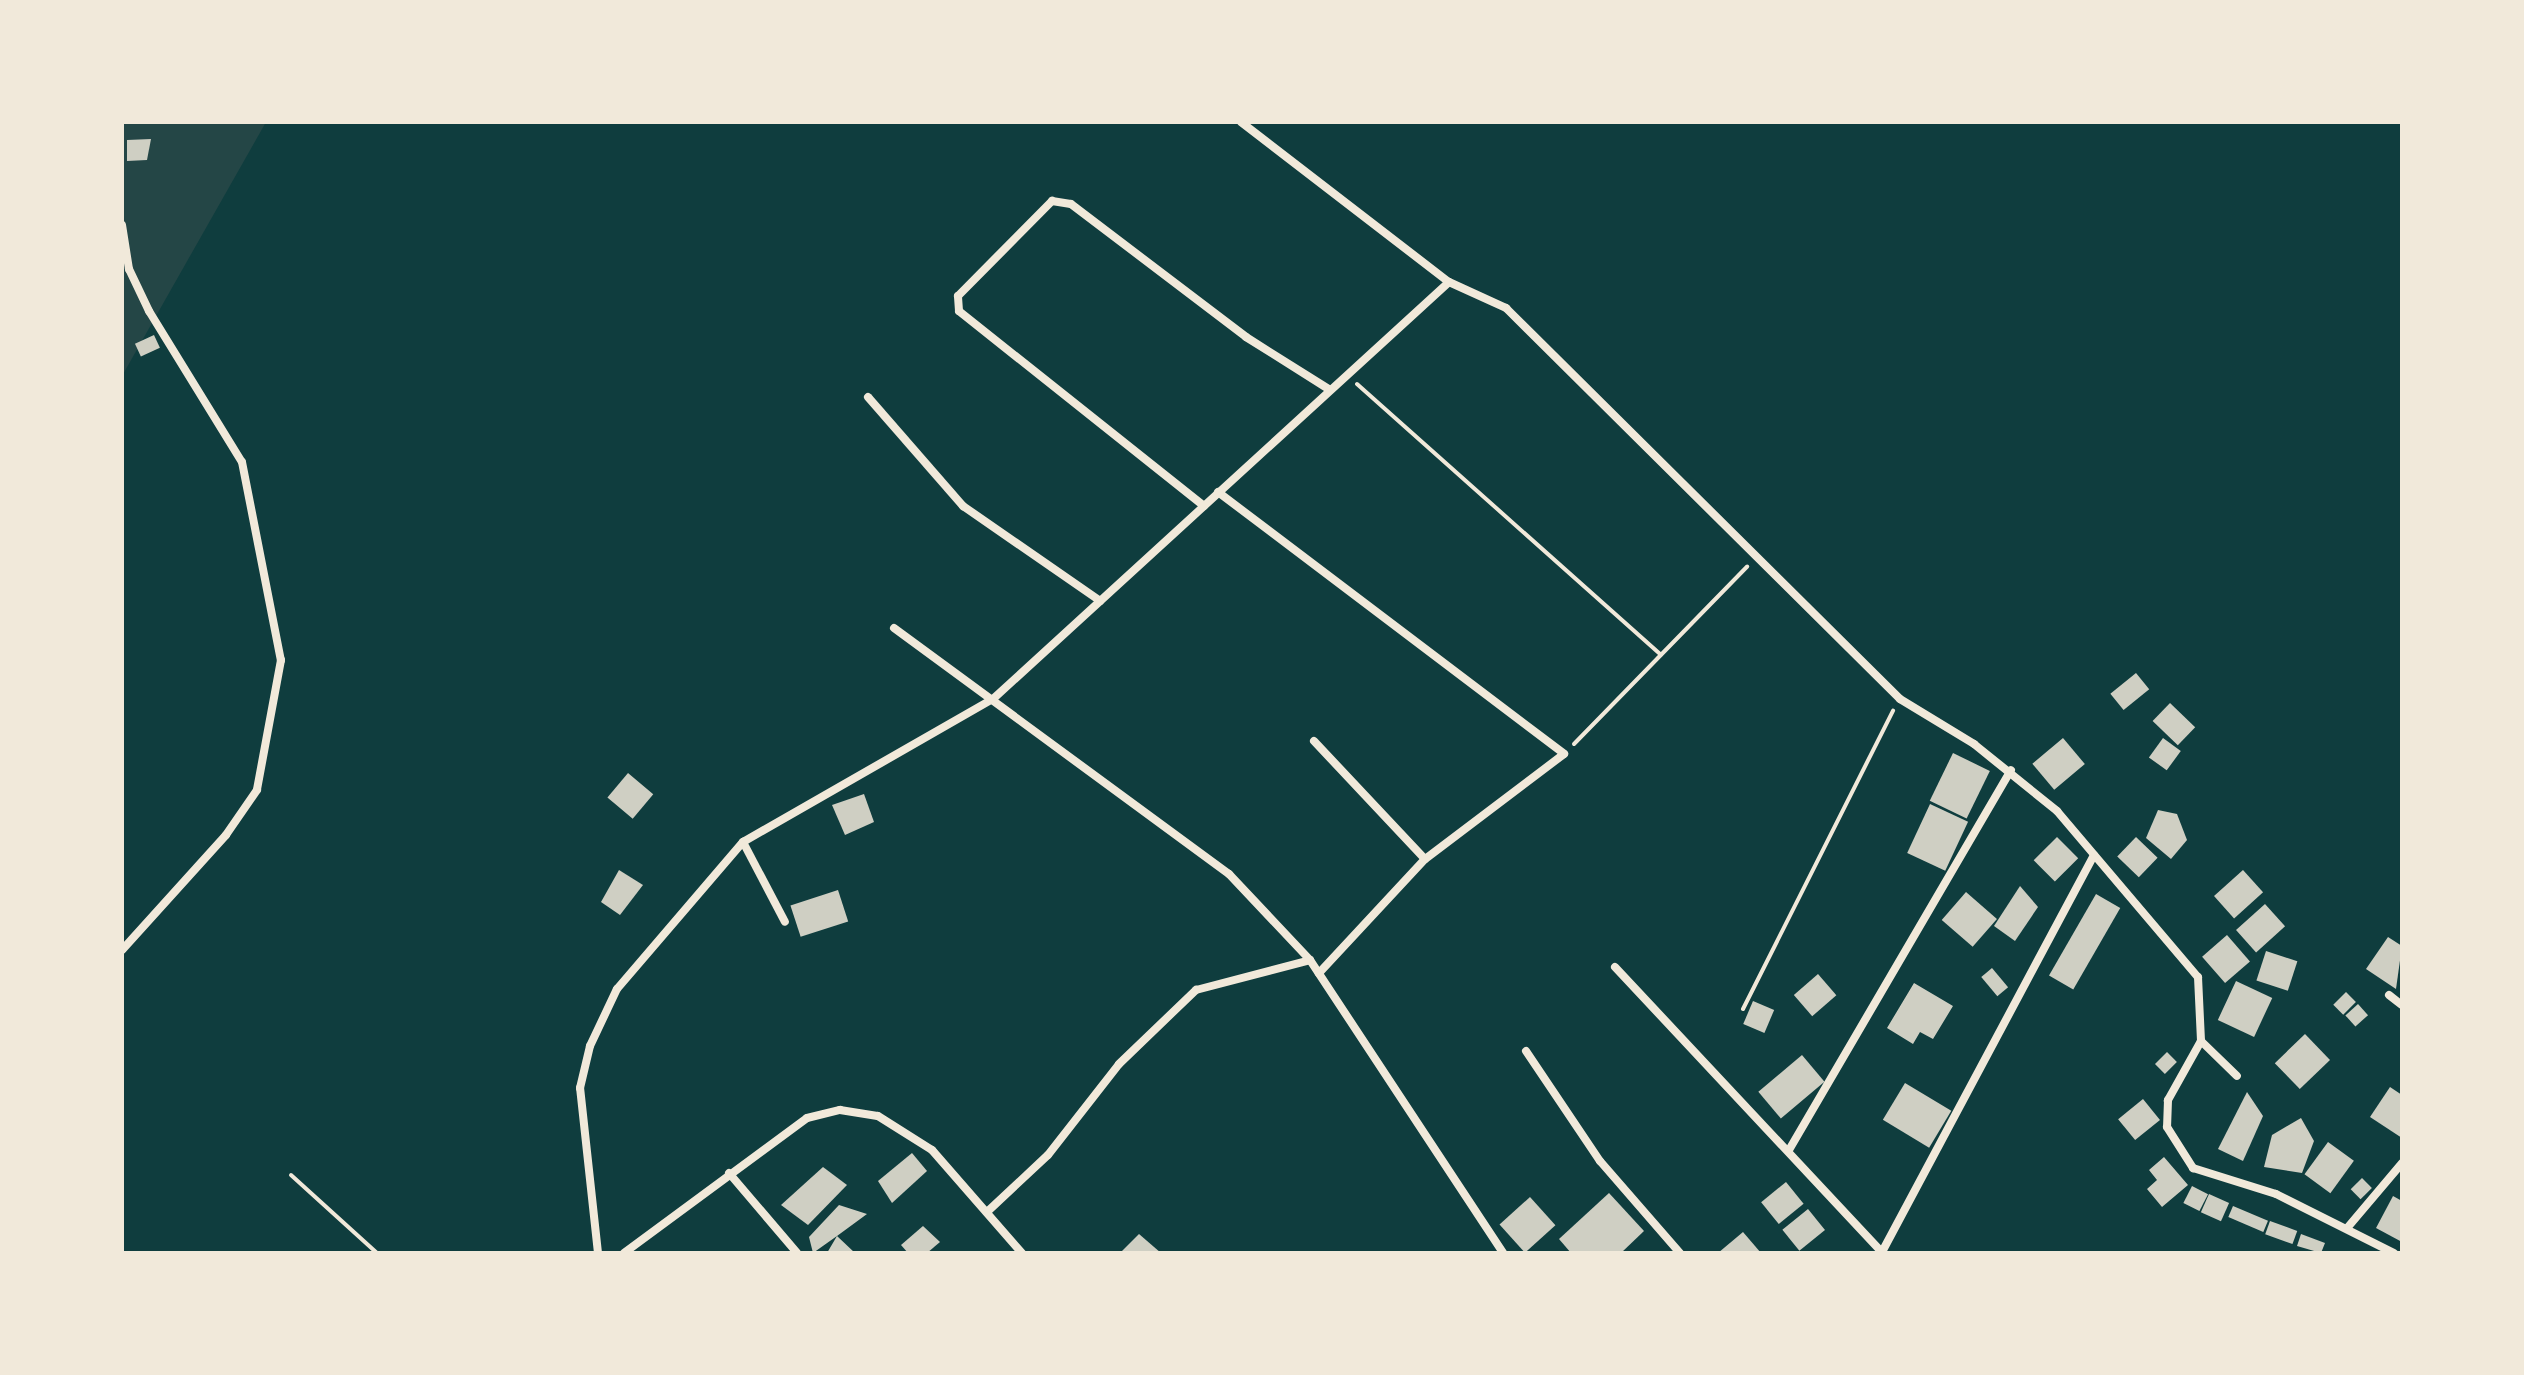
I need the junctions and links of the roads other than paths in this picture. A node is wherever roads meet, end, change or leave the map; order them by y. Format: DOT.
graph roads {
  1 [pos="1241,122"];
  2 [pos="122,225"];
  3 [pos="1449,282"];
  4 [pos="1330,390"];
  5 [pos="868,397"];
  6 [pos="1218,492"];
  7 [pos="1204,506"];
  8 [pos="1100,601"];
  9 [pos="894,628"];
  10 [pos="993,699"];
  11 [pos="1314,741"];
  12 [pos="2011,770"];
  13 [pos="743,842"];
  14 [pos="2094,855"];
  15 [pos="1425,859"];
  16 [pos="785,922"];
  17 [pos="122,950"];
  18 [pos="1310,960"];
  19 [pos="1615,967"];
  20 [pos="1319,973"];
  21 [pos="2389,995"];
  22 [pos="2402,1005"];
  23 [pos="2201,1041"];
  24 [pos="1526,1051"];
  25 [pos="2237,1076"];
  26 [pos="1789,1150"];
  27 [pos="2402,1163"];
  28 [pos="729,1173"];
  29 [pos="987,1212"];
  30 [pos="2348,1227"];
  31 [pos="1882,1252"];
  32 [pos="598,1253"];
  33 [pos="624,1253"];
  34 [pos="797,1253"];
  35 [pos="1022,1253"];
  36 [pos="1503,1253"];
  37 [pos="1680,1253"];
  38 [pos="2394,1253"];
  1 -- 3 [label="street"];
  2 -- 17 [label="street"];
  3 -- 4 [label="street"];
  3 -- 12 [label="street"];
  4 -- 6 [label="street"];
  4 -- 7 [label="street"];
  5 -- 8 [label="street"];
  6 -- 7 [label="street"];
  6 -- 15 [label="street"];
  7 -- 8 [label="street"];
  8 -- 10 [label="street"];
  9 -- 10 [label="street"];
  10 -- 13 [label="street"];
  10 -- 18 [label="street"];
  11 -- 15 [label="street"];
  12 -- 14 [label="street"];
  12 -- 26 [label="street"];
  13 -- 16 [label="street"];
  13 -- 32 [label="street"];
  14 -- 23 [label="street"];
  14 -- 31 [label="street"];
  15 -- 20 [label="street"];
  18 -- 20 [label="street"];
  18 -- 29 [label="street"];
  19 -- 26 [label="street"];
  20 -- 36 [label="street"];
  21 -- 22 [label="street"];
  23 -- 25 [label="street"];
  23 -- 30 [label="street"];
  24 -- 37 [label="street"];
  26 -- 31 [label="street"];
  27 -- 30 [label="street"];
  28 -- 29 [label="street"];
  28 -- 33 [label="street"];
  28 -- 34 [label="street"];
  29 -- 35 [label="street"];
  30 -- 38 [label="street"];
}
